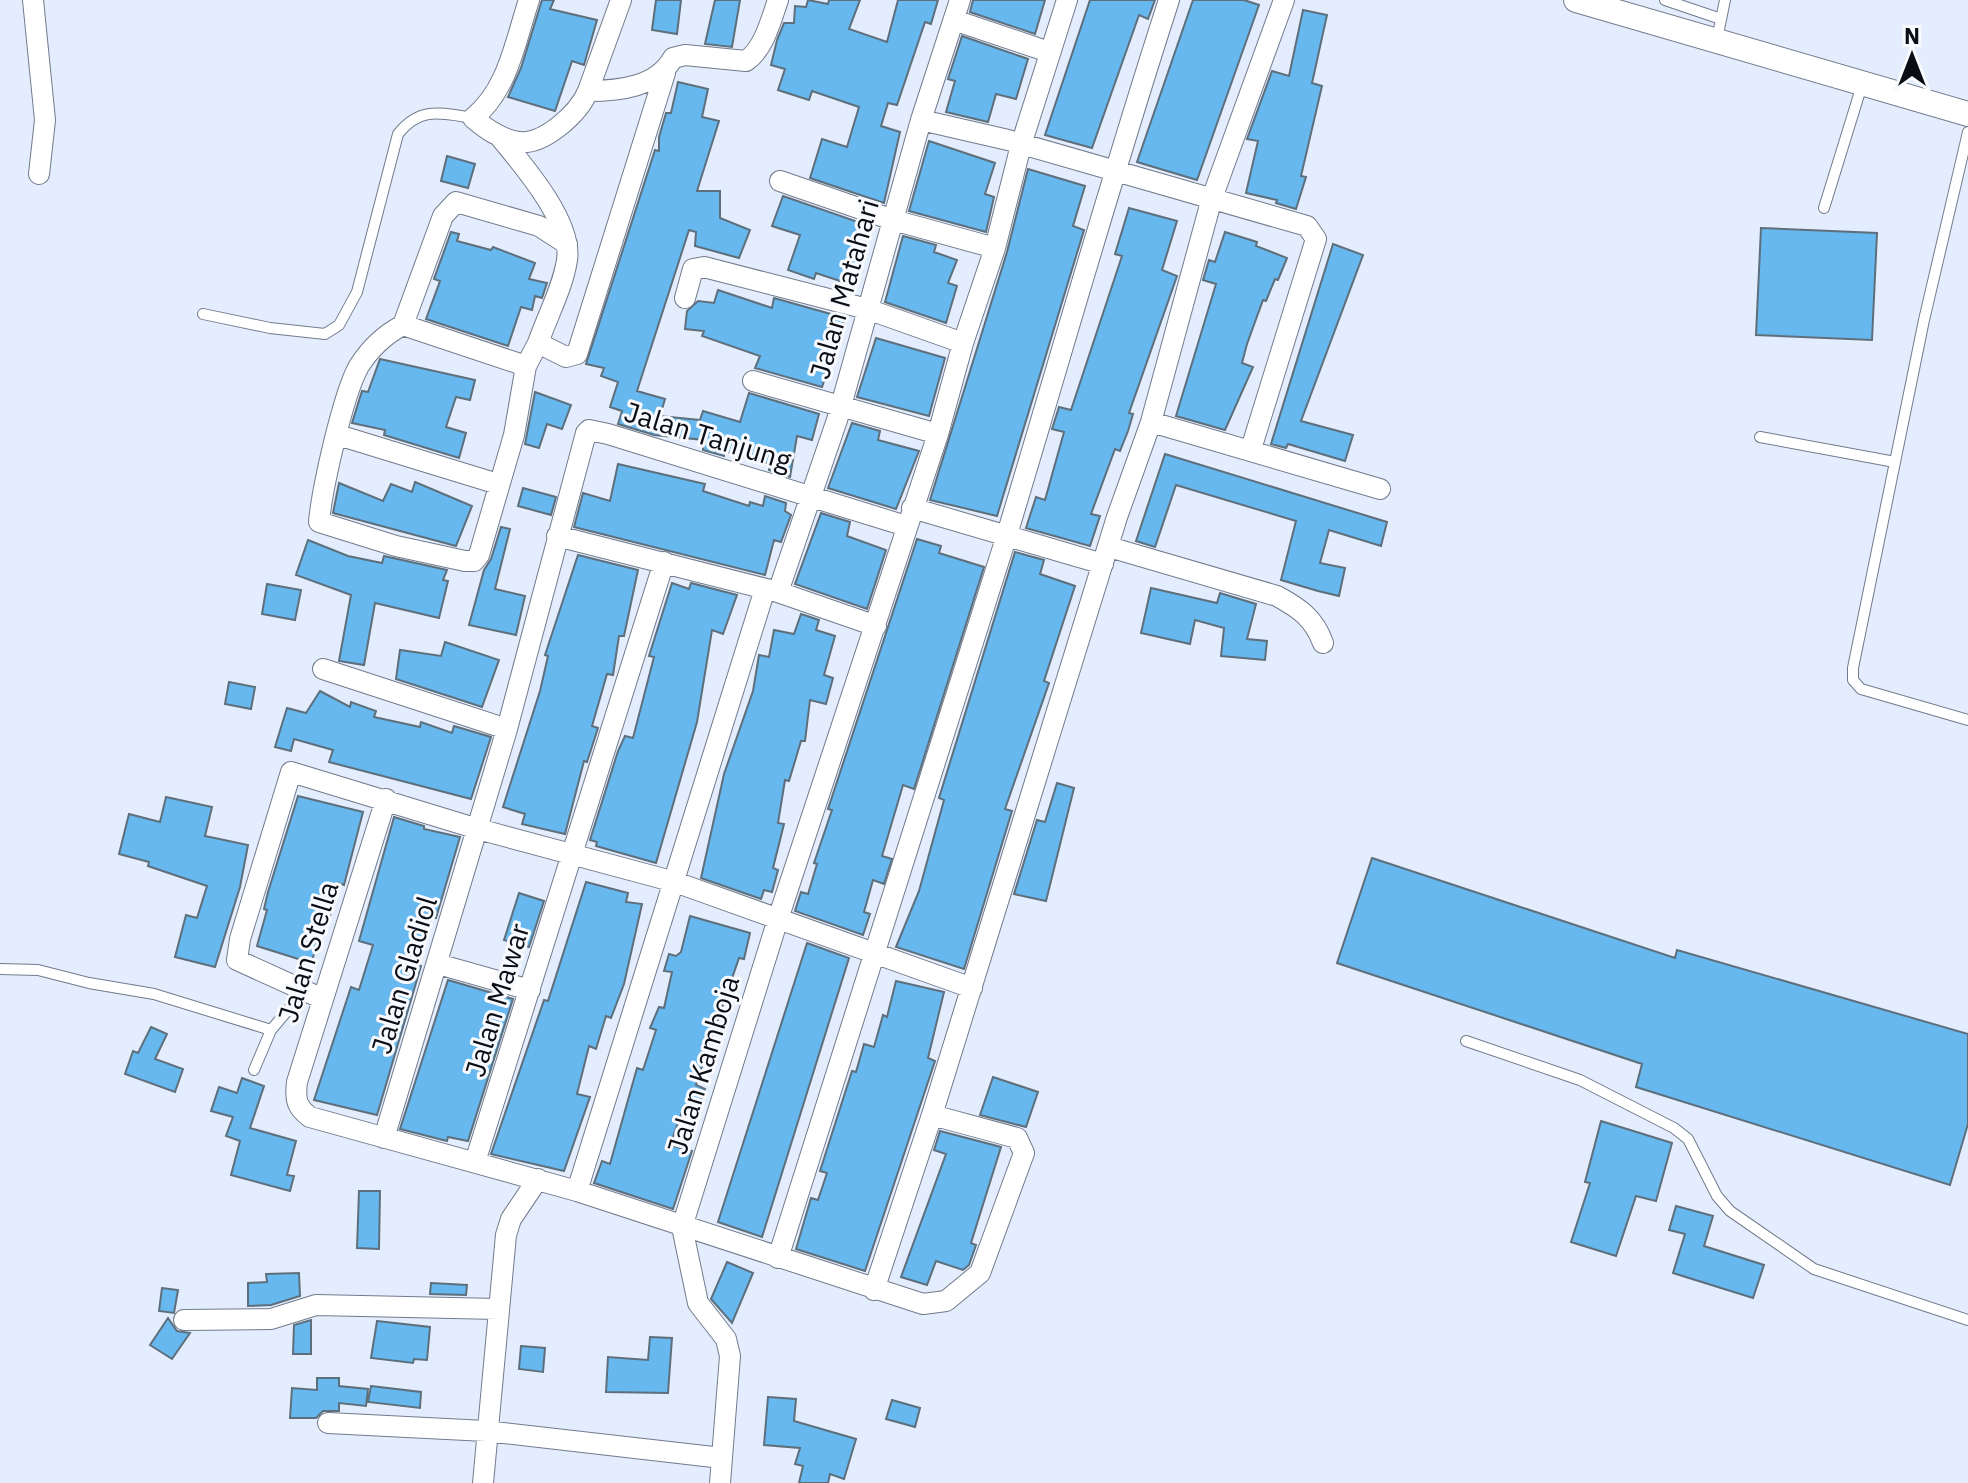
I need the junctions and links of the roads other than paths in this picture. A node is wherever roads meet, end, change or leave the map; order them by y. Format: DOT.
graph roads {
  1 [pos="33,0"];
  2 [pos="529,0"];
  3 [pos="621,0"];
  4 [pos="778,0"];
  5 [pos="960,0"];
  6 [pos="1067,0"];
  7 [pos="1169,0"];
  8 [pos="1284,0"];
  9 [pos="1576,0"];
  10 [pos="1665,0"];
  11 [pos="1725,0"];
  12 [pos="954,20"];
  13 [pos="1719,29"];
  14 [pos="1043,50"];
  15 [pos="665,73"];
  16 [pos="1863,83"];
  17 [pos="588,91"];
  18 [pos="1968,114"];
  19 [pos="473,118"];
  20 [pos="921,120"];
  21 [pos="1968,132"];
  22 [pos="499,136"];
  23 [pos="1021,145"];
  24 [pos="1113,172"];
  25 [pos="39,174"];
  26 [pos="780,181"];
  27 [pos="1212,198"];
  28 [pos="1824,208"];
  29 [pos="893,220"];
  30 [pos="567,244"];
  31 [pos="995,248"];
  32 [pos="685,298"];
  33 [pos="867,309"];
  34 [pos="203,314"];
  35 [pos="403,325"];
  36 [pos="538,343"];
  37 [pos="963,343"];
  38 [pos="526,366"];
  39 [pos="753,381"];
  40 [pos="841,404"];
  41 [pos="1151,422"];
  42 [pos="589,430"];
  43 [pos="938,434"];
  44 [pos="338,435"];
  45 [pos="1760,437"];
  46 [pos="1251,449"];
  47 [pos="1895,462"];
  48 [pos="498,484"];
  49 [pos="1380,489"];
  50 [pos="811,497"];
  51 [pos="909,517"];
  52 [pos="557,536"];
  53 [pos="1006,536"];
  54 [pos="1106,556"];
  55 [pos="664,562"];
  56 [pos="772,590"];
  57 [pos="876,626"];
  58 [pos="1323,643"];
  59 [pos="323,669"];
  60 [pos="1968,720"];
  61 [pos="507,729"];
  62 [pos="386,799"];
  63 [pos="478,829"];
  64 [pos="571,854"];
  65 [pos="675,882"];
  66 [pos="778,919"];
  67 [pos="876,955"];
  68 [pos="438,964"];
  69 [pos="0,969"];
  70 [pos="972,988"];
  71 [pos="530,990"];
  72 [pos="314,994"];
  73 [pos="271,1030"];
  74 [pos="1466,1041"];
  75 [pos="254,1070"];
  76 [pos="932,1115"];
  77 [pos="384,1138"];
  78 [pos="475,1162"];
  79 [pos="538,1179"];
  80 [pos="577,1191"];
  81 [pos="682,1227"];
  82 [pos="778,1258"];
  83 [pos="874,1290"];
  84 [pos="498,1309"];
  85 [pos="184,1320"];
  86 [pos="1968,1320"];
  87 [pos="328,1423"];
  88 [pos="486,1431"];
  89 [pos="722,1458"];
  90 [pos="483,1483"];
  91 [pos="720,1483"];
  1 -- 25 [label="street"];
  2 -- 19 [label="street"];
  3 -- 17 [label="street"];
  4 -- 15 [label="street"];
  5 -- 12 [label="street, Jalan Matahari"];
  6 -- 23 [label="street, Jalan Kamboja"];
  7 -- 24 [label="street"];
  8 -- 27 [label="street"];
  9 -- 13 [label="street"];
  10 -- 13 [label="lane"];
  11 -- 13 [label="lane"];
  12 -- 14 [label="street"];
  12 -- 20 [label="street, Jalan Matahari"];
  13 -- 16 [label="street"];
  15 -- 17 [label="street"];
  15 -- 36 [label="street"];
  16 -- 18 [label="street"];
  16 -- 28 [label="lane"];
  17 -- 22 [label="street"];
  19 -- 22 [label="street"];
  19 -- 34 [label="lane"];
  20 -- 23 [label="street"];
  20 -- 29 [label="street, Jalan Matahari"];
  21 -- 47 [label="lane"];
  22 -- 30 [label="street"];
  23 -- 24 [label="street"];
  23 -- 31 [label="street, Jalan Kamboja"];
  24 -- 27 [label="street"];
  24 -- 53 [label="street"];
  26 -- 29 [label="street"];
  27 -- 41 [label="street"];
  27 -- 46 [label="street"];
  29 -- 31 [label="street"];
  29 -- 33 [label="street, Jalan Matahari"];
  30 -- 35 [label="street"];
  30 -- 36 [label="street"];
  31 -- 37 [label="street, Jalan Kamboja"];
  32 -- 33 [label="street"];
  33 -- 37 [label="street"];
  33 -- 40 [label="street, Jalan Matahari"];
  35 -- 38 [label="street"];
  35 -- 44 [label="street"];
  36 -- 38 [label="street"];
  37 -- 43 [label="street, Jalan Kamboja"];
  38 -- 48 [label="street"];
  39 -- 40 [label="street"];
  40 -- 43 [label="street"];
  40 -- 50 [label="street, Jalan Matahari"];
  41 -- 46 [label="street"];
  41 -- 54 [label="street"];
  42 -- 50 [label="street, Jalan Tanjung"];
  42 -- 52 [label="street, Jalan Gladiol"];
  43 -- 51 [label="street, Jalan Kamboja"];
  44 -- 48 [label="street"];
  44 -- 48 [label="street"];
  45 -- 47 [label="lane"];
  46 -- 49 [label="street"];
  47 -- 60 [label="lane"];
  50 -- 51 [label="street, Jalan Tanjung"];
  50 -- 56 [label="street, Jalan Matahari"];
  51 -- 53 [label="street, Jalan Tanjung"];
  51 -- 57 [label="street, Jalan Kamboja"];
  52 -- 55 [label="street"];
  52 -- 61 [label="street, Jalan Gladiol"];
  53 -- 54 [label="street, Jalan Tanjung"];
  53 -- 67 [label="street"];
  54 -- 58 [label="street, Jalan Tanjung"];
  54 -- 70 [label="street"];
  55 -- 56 [label="street"];
  55 -- 64 [label="street, Jalan Mawar"];
  56 -- 57 [label="street"];
  56 -- 65 [label="street, Jalan Matahari"];
  57 -- 66 [label="street, Jalan Kamboja"];
  59 -- 61 [label="street"];
  61 -- 63 [label="street, Jalan Gladiol"];
  62 -- 63 [label="street"];
  62 -- 72 [label="street, Jalan Stella"];
  62 -- 72 [label="street"];
  63 -- 64 [label="street"];
  63 -- 68 [label="street, Jalan Gladiol"];
  64 -- 65 [label="street"];
  64 -- 71 [label="street, Jalan Mawar"];
  65 -- 66 [label="street"];
  65 -- 80 [label="street, Jalan Matahari"];
  66 -- 67 [label="street"];
  66 -- 81 [label="street, Jalan Kamboja"];
  67 -- 70 [label="street"];
  67 -- 82 [label="street"];
  68 -- 71 [label="street"];
  68 -- 77 [label="street, Jalan Gladiol"];
  69 -- 73 [label="lane"];
  70 -- 76 [label="street"];
  71 -- 78 [label="street, Jalan Mawar"];
  72 -- 73 [label="lane"];
  72 -- 77 [label="street, Jalan Stella"];
  73 -- 75 [label="lane"];
  74 -- 86 [label="lane"];
  76 -- 83 [label="street"];
  76 -- 83 [label="street"];
  77 -- 78 [label="street"];
  78 -- 79 [label="street"];
  79 -- 80 [label="street"];
  79 -- 84 [label="street"];
  80 -- 81 [label="street"];
  81 -- 82 [label="street"];
  81 -- 89 [label="street"];
  82 -- 83 [label="street"];
  84 -- 85 [label="street"];
  84 -- 88 [label="street"];
  87 -- 88 [label="street"];
  88 -- 89 [label="street"];
  88 -- 90 [label="street"];
  89 -- 91 [label="street"];
}
